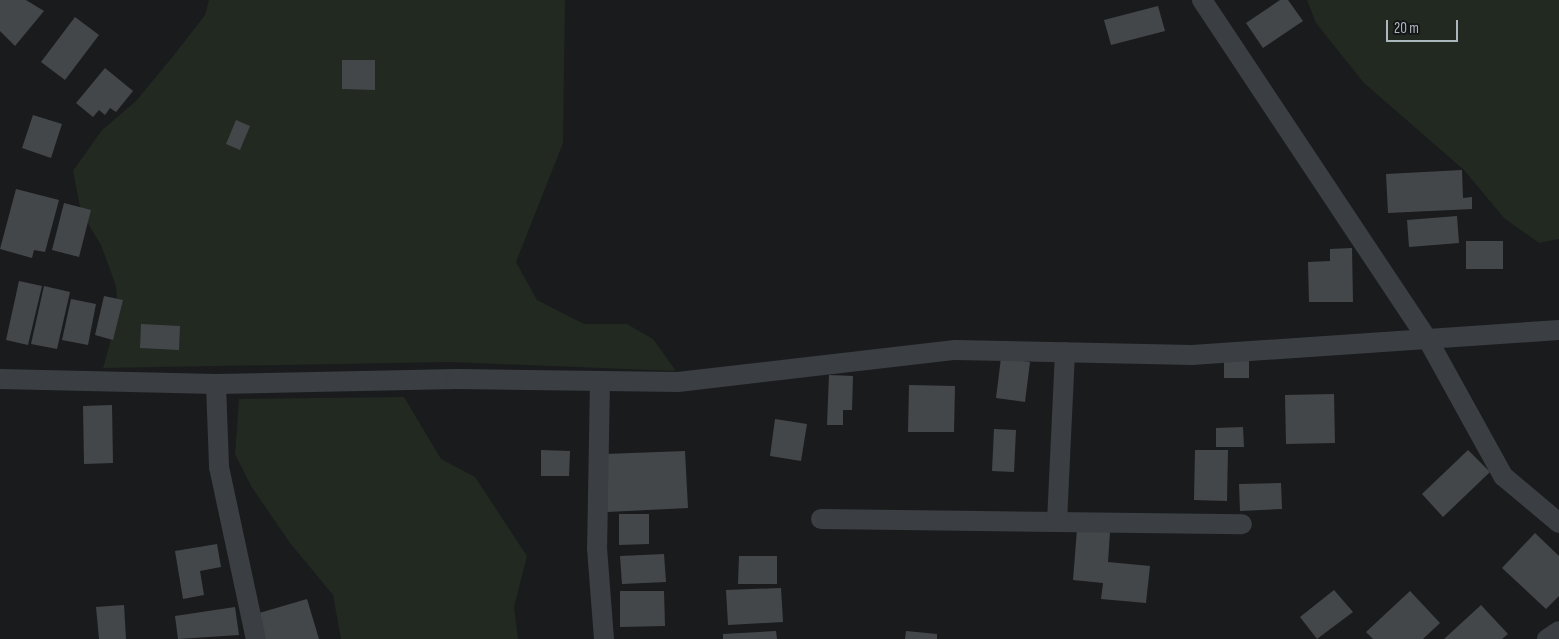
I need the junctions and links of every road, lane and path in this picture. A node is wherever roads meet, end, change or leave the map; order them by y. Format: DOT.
graph roads {
  1 [pos="1202,0"];
  2 [pos="1559,330"];
  3 [pos="1428,340"];
  4 [pos="1065,352"];
  5 [pos="0,379"];
  6 [pos="600,381"];
  7 [pos="216,384"];
  8 [pos="821,519"];
  9 [pos="1057,522"];
  10 [pos="1559,523"];
  11 [pos="1242,524"];
  12 [pos="1559,631"];
  13 [pos="256,639"];
  14 [pos="604,639"];
  15 [pos="1546,639"];
  1 -- 3 [label="street"];
  2 -- 3 [label="street"];
  3 -- 4 [label="street"];
  3 -- 10 [label="street"];
  4 -- 6 [label="street"];
  4 -- 9 [label="street"];
  5 -- 7 [label="street"];
  6 -- 7 [label="street"];
  6 -- 14 [label="street"];
  7 -- 13 [label="street"];
  8 -- 9 [label="street"];
  9 -- 11 [label="street"];
  12 -- 15 [label="street"];
}
